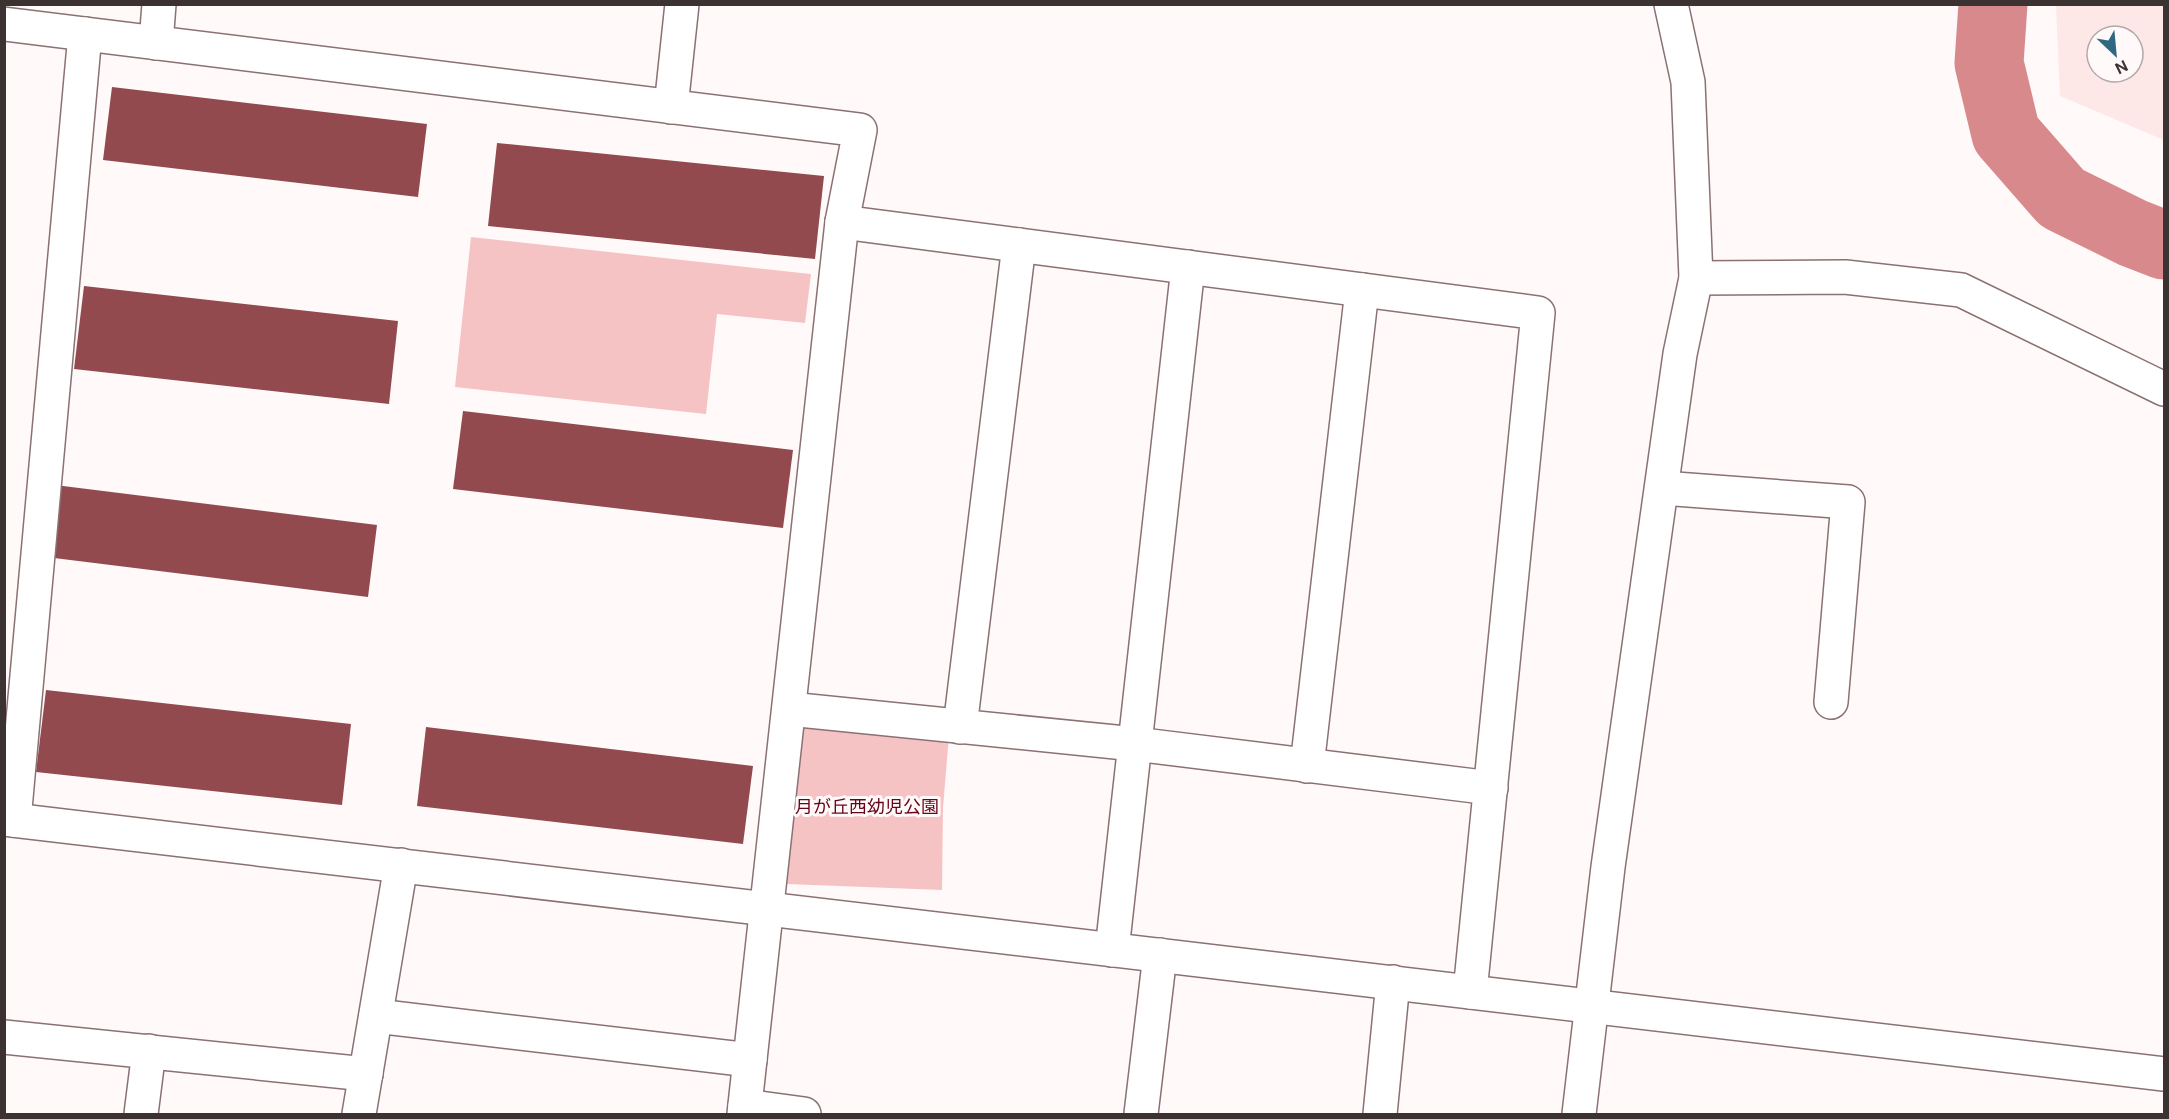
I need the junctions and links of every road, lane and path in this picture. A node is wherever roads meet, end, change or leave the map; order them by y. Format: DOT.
graph roads {
  1 [pos="159,4"];
  2 [pos="682,4"];
  3 [pos="1671,4"];
  4 [pos="4,24"];
  5 [pos="85,34"];
  6 [pos="156,43"];
  7 [pos="671,107"];
  8 [pos="842,222"];
  9 [pos="1019,245"];
  10 [pos="1188,267"];
  11 [pos="1696,278"];
  12 [pos="1362,290"];
  13 [pos="2164,389"];
  14 [pos="1662,488"];
  15 [pos="1831,702"];
  16 [pos="789,709"];
  17 [pos="960,727"];
  18 [pos="1135,744"];
  19 [pos="1306,766"];
  20 [pos="1491,788"];
  21 [pos="9,820"];
  22 [pos="401,865"];
  23 [pos="767,910"];
  24 [pos="1112,950"];
  25 [pos="1160,956"];
  26 [pos="1393,982"];
  27 [pos="1470,992"];
  28 [pos="1591,1006"];
  29 [pos="376,1016"];
  30 [pos="4,1037"];
  31 [pos="149,1051"];
  32 [pos="750,1060"];
  33 [pos="366,1074"];
  34 [pos="2164,1074"];
  35 [pos="745,1110"];
  36 [pos="141,1114"];
  37 [pos="359,1114"];
  38 [pos="804,1114"];
  39 [pos="1141,1114"];
  40 [pos="1380,1114"];
  41 [pos="1578,1114"];
  1 -- 6 [label="street"];
  2 -- 7 [label="street"];
  3 -- 11 [label="street"];
  4 -- 5 [label="street"];
  5 -- 6 [label="street"];
  5 -- 21 [label="street"];
  6 -- 7 [label="street"];
  7 -- 8 [label="street"];
  8 -- 9 [label="street"];
  8 -- 16 [label="street"];
  9 -- 10 [label="street"];
  9 -- 17 [label="street"];
  10 -- 12 [label="street"];
  10 -- 18 [label="street"];
  11 -- 13 [label="street"];
  11 -- 14 [label="street"];
  12 -- 19 [label="street"];
  12 -- 20 [label="street"];
  14 -- 15 [label="street"];
  14 -- 28 [label="street"];
  16 -- 17 [label="street"];
  16 -- 23 [label="street"];
  17 -- 18 [label="street"];
  18 -- 19 [label="street"];
  18 -- 24 [label="street"];
  19 -- 20 [label="street"];
  20 -- 27 [label="street"];
  21 -- 22 [label="street"];
  22 -- 23 [label="street"];
  22 -- 29 [label="street"];
  23 -- 24 [label="street"];
  23 -- 32 [label="street"];
  24 -- 25 [label="street"];
  25 -- 26 [label="street"];
  25 -- 39 [label="street"];
  26 -- 27 [label="street"];
  26 -- 40 [label="street"];
  27 -- 28 [label="street"];
  28 -- 34 [label="street"];
  28 -- 41 [label="street"];
  29 -- 32 [label="street"];
  29 -- 33 [label="street"];
  30 -- 31 [label="street"];
  31 -- 33 [label="street"];
  31 -- 36 [label="street"];
  32 -- 35 [label="street"];
  33 -- 37 [label="street"];
  35 -- 38 [label="street"];
}
